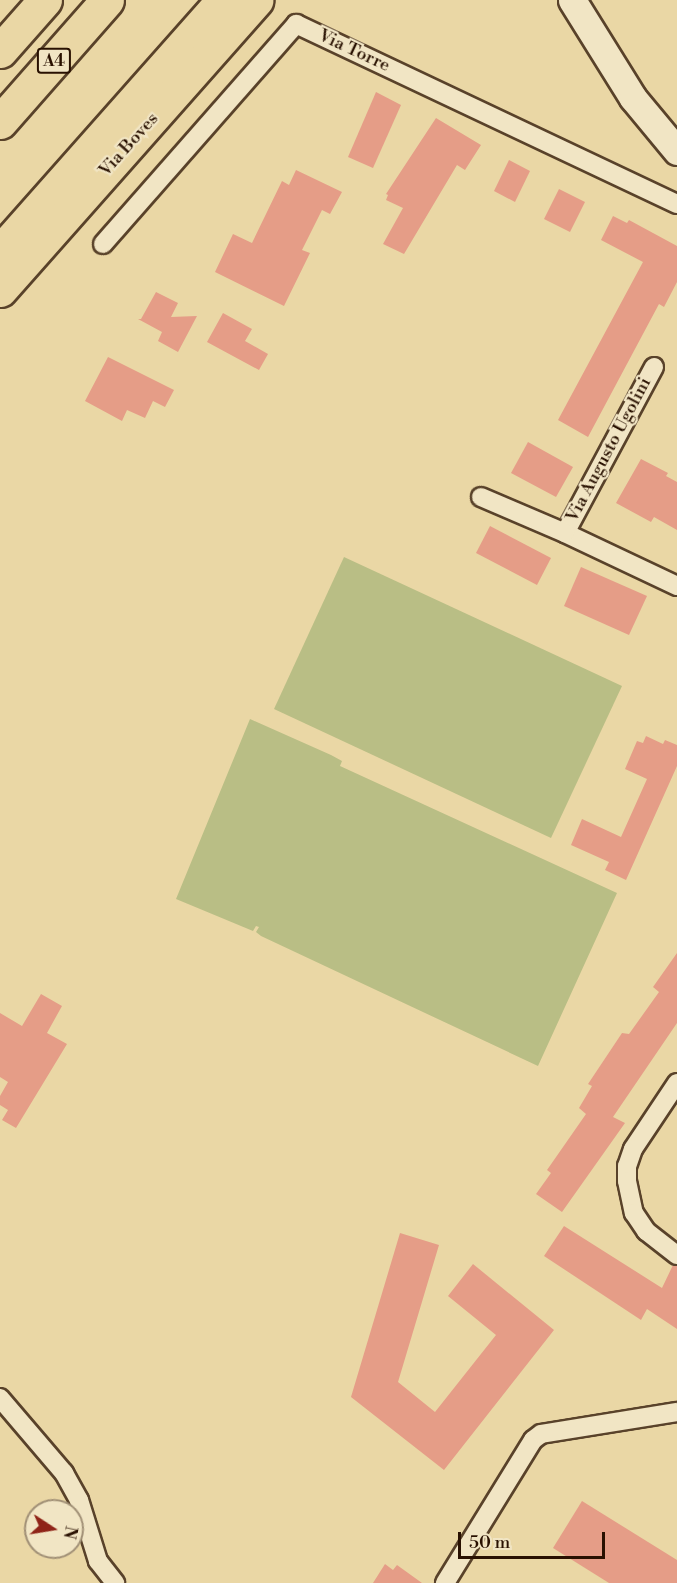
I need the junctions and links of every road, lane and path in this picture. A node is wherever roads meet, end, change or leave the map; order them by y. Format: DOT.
graph roads {
  1 [pos="45,0"];
  2 [pos="107,0"];
  3 [pos="223,0"];
  4 [pos="257,0"];
  5 [pos="572,0"];
  6 [pos="0,51"];
  7 [pos="0,122"];
  8 [pos="677,151"];
  9 [pos="677,204"];
  10 [pos="103,244"];
  11 [pos="0,252"];
  12 [pos="0,290"];
  13 [pos="654,367"];
  14 [pos="481,497"];
  15 [pos="565,533"];
  16 [pos="677,586"];
  17 [pos="677,1083"];
  18 [pos="677,1255"];
  19 [pos="0,1398"];
  20 [pos="677,1412"];
  21 [pos="115,1583"];
  22 [pos="445,1583"];
  1 -- 6 [label="highway, A4"];
  2 -- 7 [label="highway, A4"];
  3 -- 11 [label="highway, Via Boves"];
  4 -- 12 [label="highway, Via Boves"];
  5 -- 8 [label="street"];
  9 -- 10 [label="street, Via Torre"];
  13 -- 15 [label="street, Via Augusto Ugolini"];
  14 -- 15 [label="street, Via Augusto Ugolini"];
  15 -- 16 [label="street, Via Augusto Ugolini"];
  17 -- 18 [label="street"];
  19 -- 21 [label="street"];
  20 -- 22 [label="street"];
}
